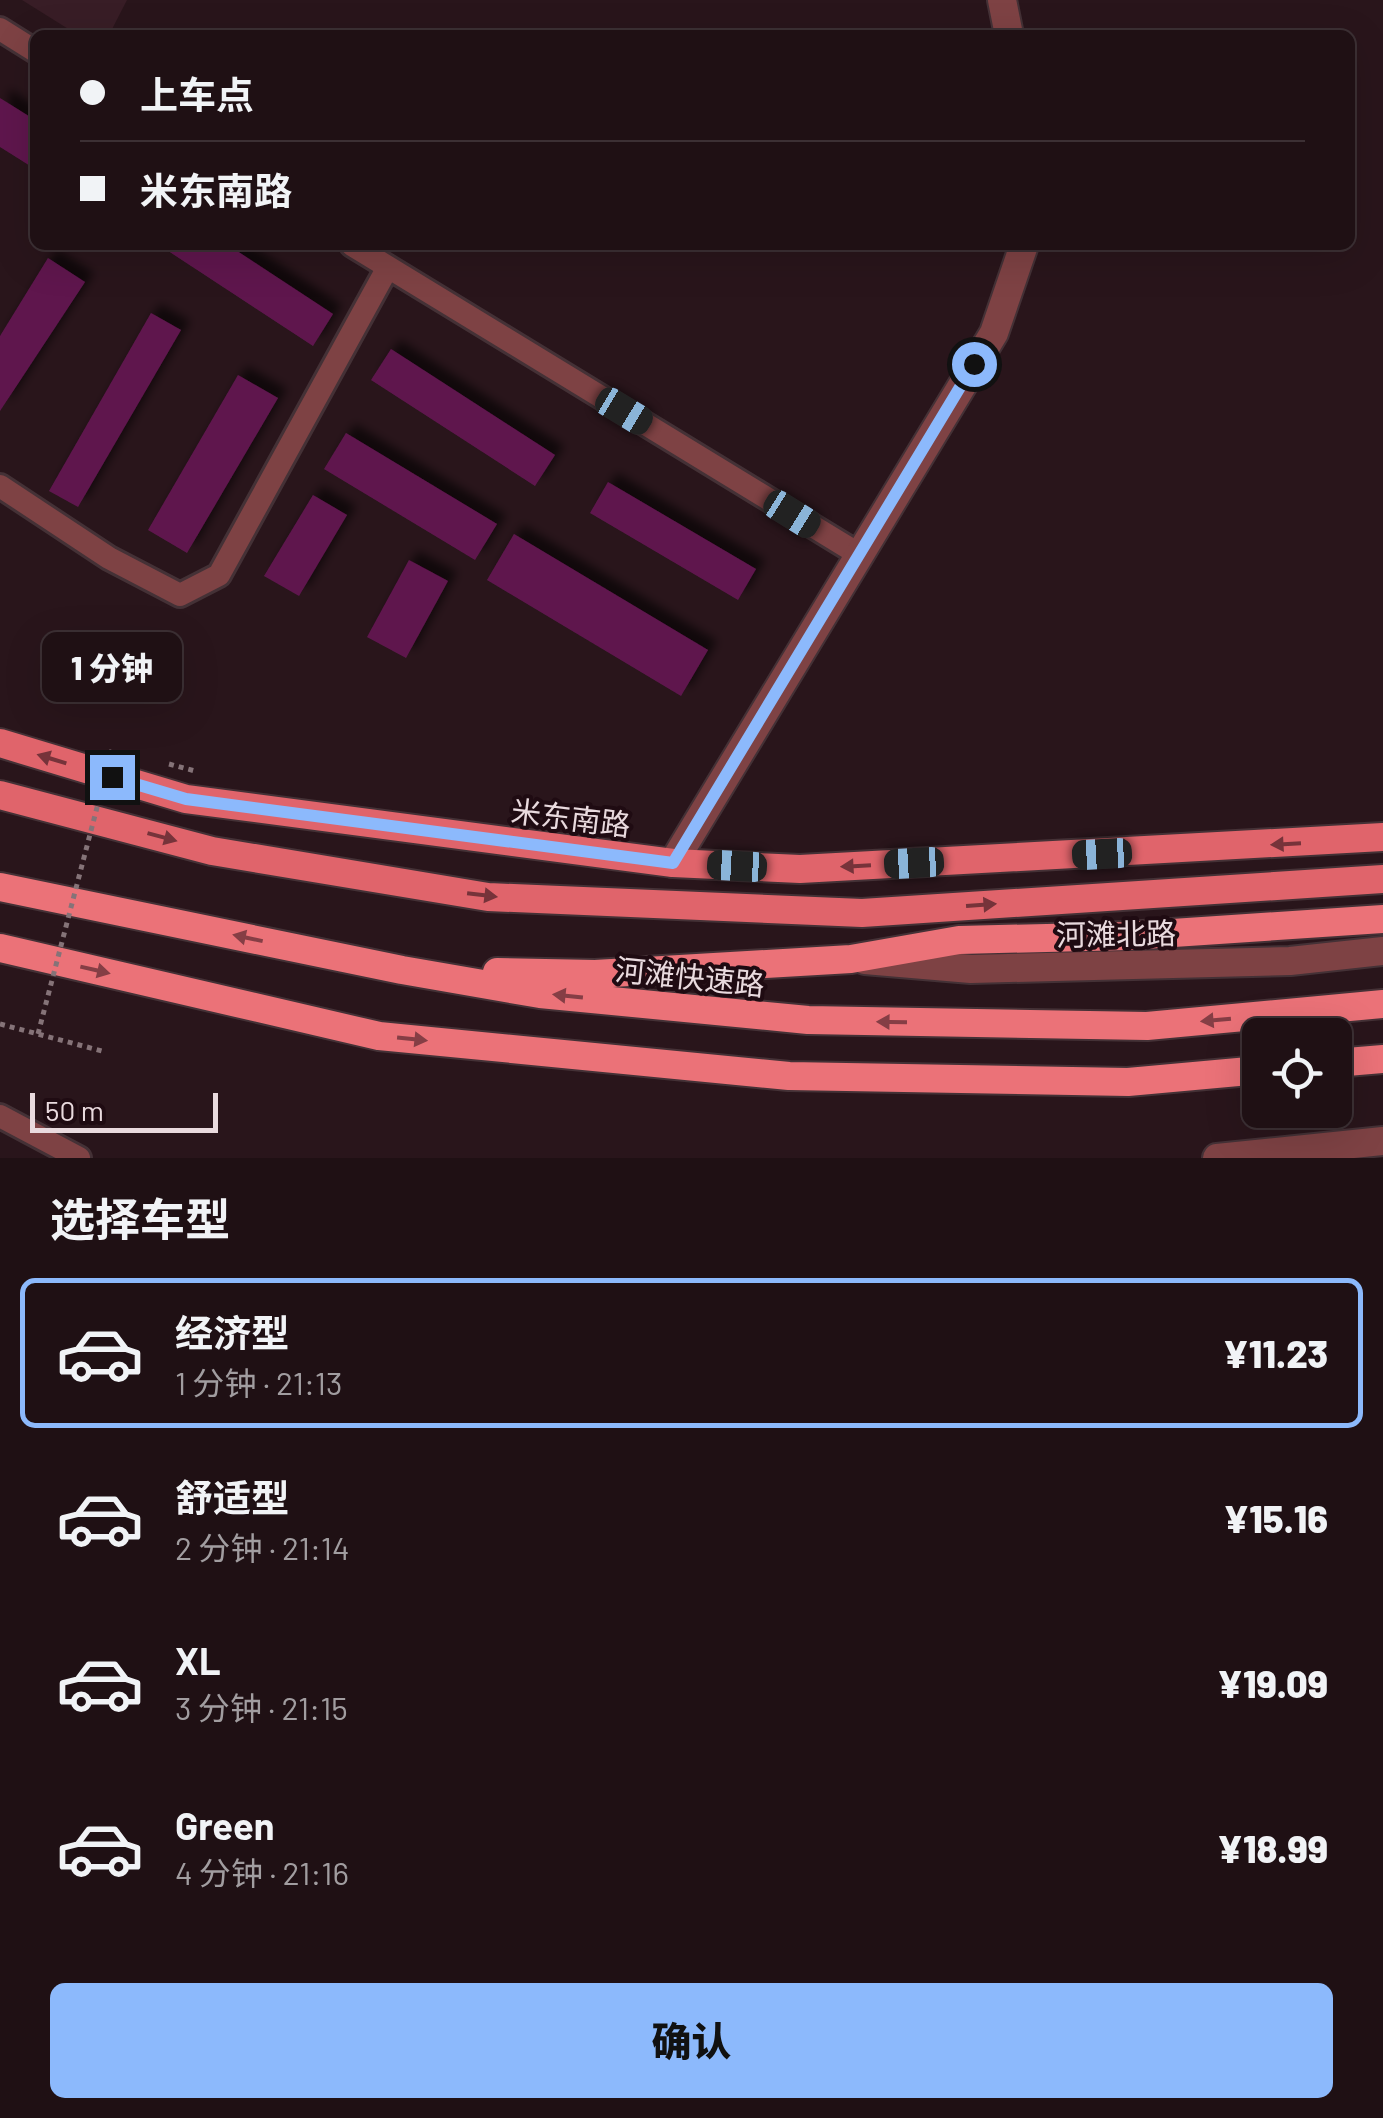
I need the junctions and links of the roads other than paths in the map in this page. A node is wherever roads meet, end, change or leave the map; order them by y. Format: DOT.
graph roads {
  1 [pos="1002,0"];
  2 [pos="0,29"];
  3 [pos="1008,30"];
  4 [pos="30,48"];
  5 [pos="360,250"];
  6 [pos="1022,250"];
  7 [pos="388,267"];
  8 [pos="0,486"];
  9 [pos="860,555"];
  10 [pos="0,743"];
  11 [pos="0,795"];
  12 [pos="1383,837"];
  13 [pos="673,863"];
  14 [pos="1383,879"];
  15 [pos="0,887"];
  16 [pos="1383,919"];
  17 [pos="0,948"];
  18 [pos="1383,951"];
  19 [pos="851,959"];
  20 [pos="402,970"];
  21 [pos="1383,1004"];
  22 [pos="1383,1059"];
  23 [pos="1352,1062"];
  24 [pos="1242,1072"];
  25 [pos="0,1116"];
  26 [pos="1383,1140"];
  27 [pos="79,1158"];
  28 [pos="1217,1158"];
  1 -- 3 [label="street"];
  2 -- 4 [label="street"];
  5 -- 7 [label="street"];
  6 -- 9 [label="street"];
  7 -- 8 [label="street"];
  7 -- 9 [label="street"];
  9 -- 13 [label="street"];
  13 -- 10 [label="main road, 米东南路, one-way"];
  11 -- 14 [label="main road, one-way"];
  12 -- 13 [label="main road, 米东南路, one-way"];
  20 -- 15 [label="highway, 河滩快速路, one-way"];
  16 -- 19 [label="highway"];
  17 -- 24 [label="highway, one-way"];
  18 -- 19 [label="street, 河滩北路"];
  19 -- 20 [label="highway"];
  21 -- 20 [label="highway, 河滩快速路, one-way"];
  22 -- 23 [label="highway"];
  25 -- 27 [label="street"];
  26 -- 28 [label="street"];
}
